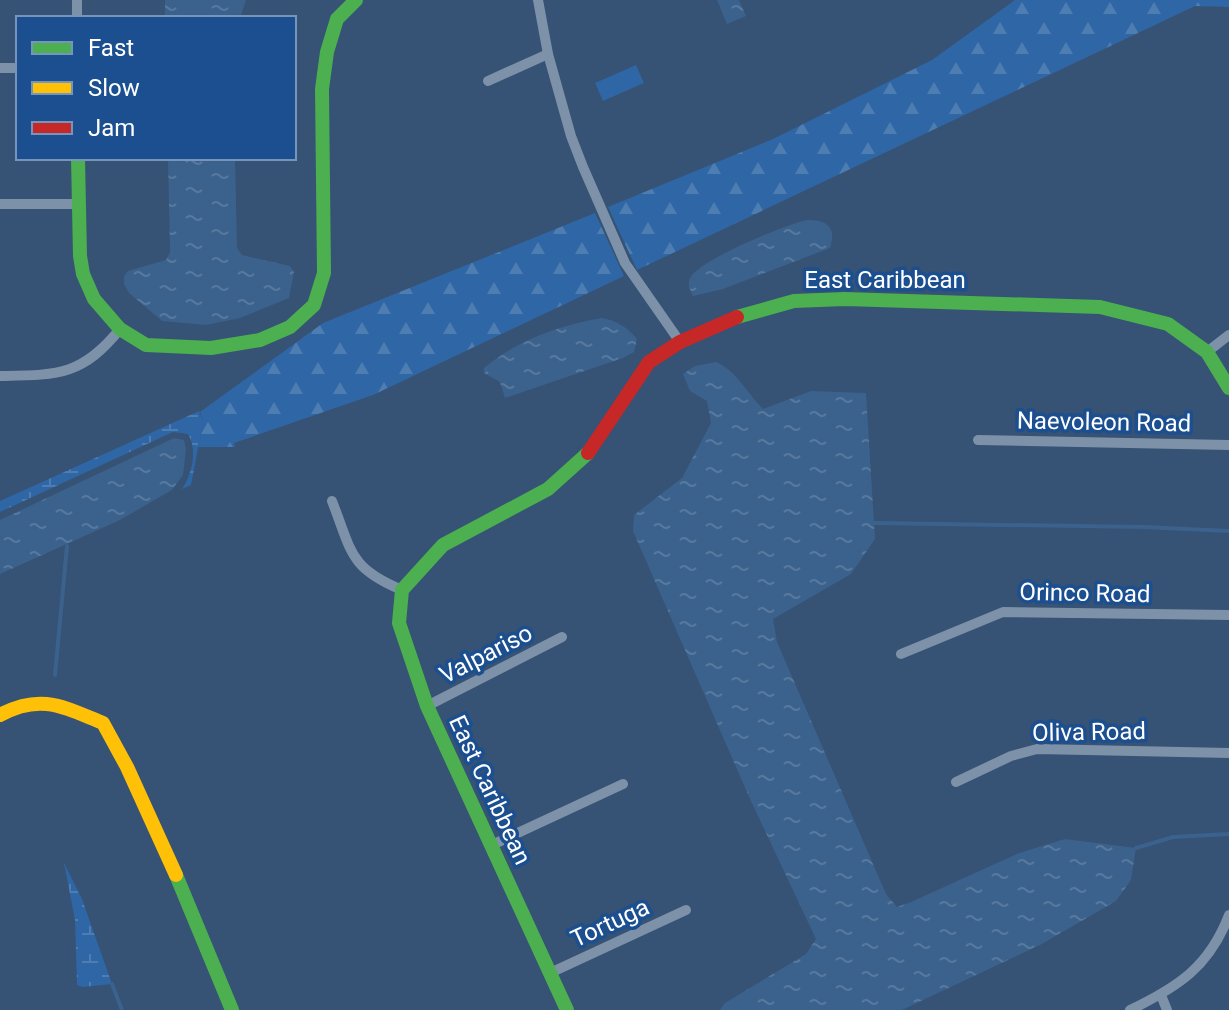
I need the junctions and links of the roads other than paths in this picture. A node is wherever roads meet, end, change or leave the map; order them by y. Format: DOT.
graph roads {
  1 [pos="356,0"];
  2 [pos="538,0"];
  3 [pos="548,54"];
  4 [pos="488,81"];
  5 [pos="78,160"];
  6 [pos="0,204"];
  7 [pos="79,204"];
  8 [pos="120,329"];
  9 [pos="1229,335"];
  10 [pos="680,342"];
  11 [pos="1207,352"];
  12 [pos="0,376"];
  13 [pos="1229,388"];
  14 [pos="978,440"];
  15 [pos="1229,445"];
  16 [pos="332,501"];
  17 [pos="402,590"];
  18 [pos="1229,615"];
  19 [pos="562,637"];
  20 [pos="901,654"];
  21 [pos="427,706"];
  22 [pos="0,715"];
  23 [pos="1229,753"];
  24 [pos="956,782"];
  25 [pos="623,784"];
  26 [pos="492,845"];
  27 [pos="686,910"];
  28 [pos="1229,915"];
  29 [pos="550,973"];
  30 [pos="1161,995"];
  31 [pos="232,1010"];
  32 [pos="567,1010"];
  33 [pos="1130,1010"];
  34 [pos="1167,1010"];
  1 -- 8 [label="street"];
  2 -- 3 [label="street"];
  3 -- 4 [label="street"];
  3 -- 10 [label="street"];
  5 -- 7 [label="street"];
  6 -- 7 [label="street"];
  7 -- 8 [label="street"];
  8 -- 12 [label="street"];
  9 -- 11 [label="street"];
  10 -- 11 [label="street, East Caribbean"];
  10 -- 17 [label="street, East Caribbean"];
  11 -- 13 [label="street, East Caribbean"];
  14 -- 15 [label="street, Naevoleon Road"];
  16 -- 17 [label="street"];
  17 -- 21 [label="street, East Caribbean"];
  18 -- 20 [label="street, Orinco Road"];
  19 -- 21 [label="street, Valpariso"];
  21 -- 26 [label="street, East Caribbean"];
  22 -- 31 [label="street"];
  23 -- 24 [label="street, Oliva Road"];
  25 -- 26 [label="street"];
  26 -- 29 [label="street, East Caribbean"];
  27 -- 29 [label="street, Tortuga"];
  28 -- 30 [label="street"];
  29 -- 32 [label="street, East Caribbean"];
  30 -- 33 [label="street"];
  30 -- 34 [label="street"];
}
